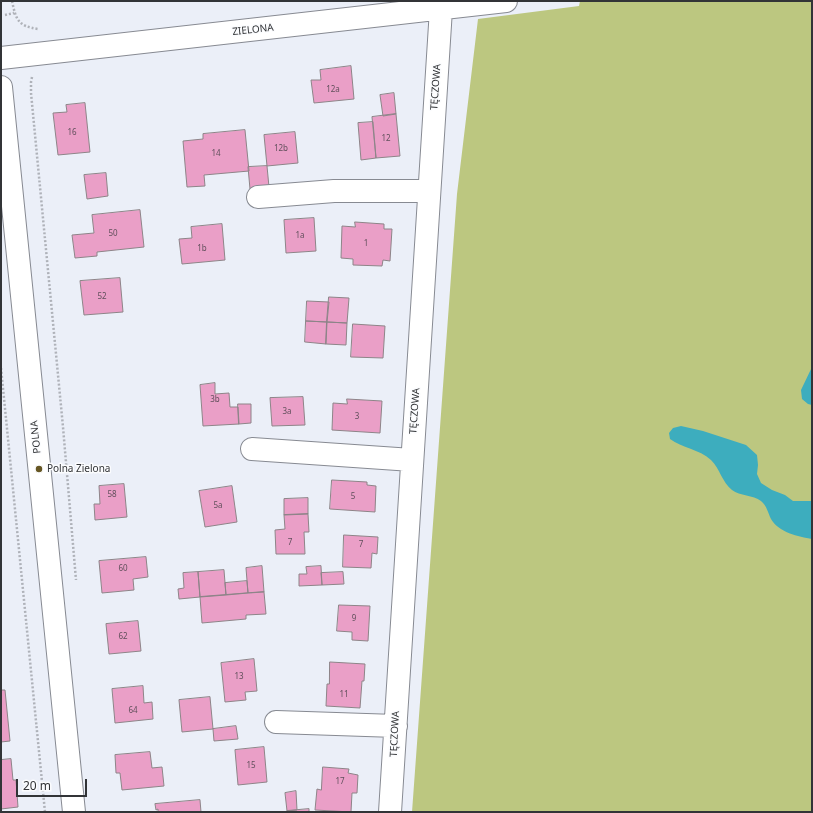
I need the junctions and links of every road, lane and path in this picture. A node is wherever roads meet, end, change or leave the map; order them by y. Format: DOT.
graph roads {
  1 [pos="12,1"];
  2 [pos="506,1"];
  3 [pos="441,9"];
  4 [pos="14,13"];
  5 [pos="5,14"];
  6 [pos="39,36"];
  7 [pos="1,58"];
  8 [pos="37,74"];
  9 [pos="1,86"];
  10 [pos="429,191"];
  11 [pos="258,197"];
  12 [pos="1,368"];
  13 [pos="252,449"];
  14 [pos="412,460"];
  15 [pos="76,585"];
  16 [pos="276,722"];
  17 [pos="396,726"];
  18 [pos="45,812"];
  19 [pos="74,812"];
  20 [pos="390,812"];
  1 -- 4 [label="path"];
  2 -- 3 [label="street, ZIELONA"];
  3 -- 7 [label="street, ZIELONA"];
  3 -- 10 [label="street, TĘCZOWA"];
  4 -- 5 [label="path"];
  4 -- 6 [label="path"];
  8 -- 15 [label="path"];
  9 -- 19 [label="street, POLNA"];
  10 -- 11 [label="street"];
  10 -- 14 [label="street, TĘCZOWA"];
  12 -- 18 [label="path"];
  13 -- 14 [label="street"];
  14 -- 17 [label="street, TĘCZOWA"];
  16 -- 17 [label="street"];
  17 -- 20 [label="street, TĘCZOWA"];
}
